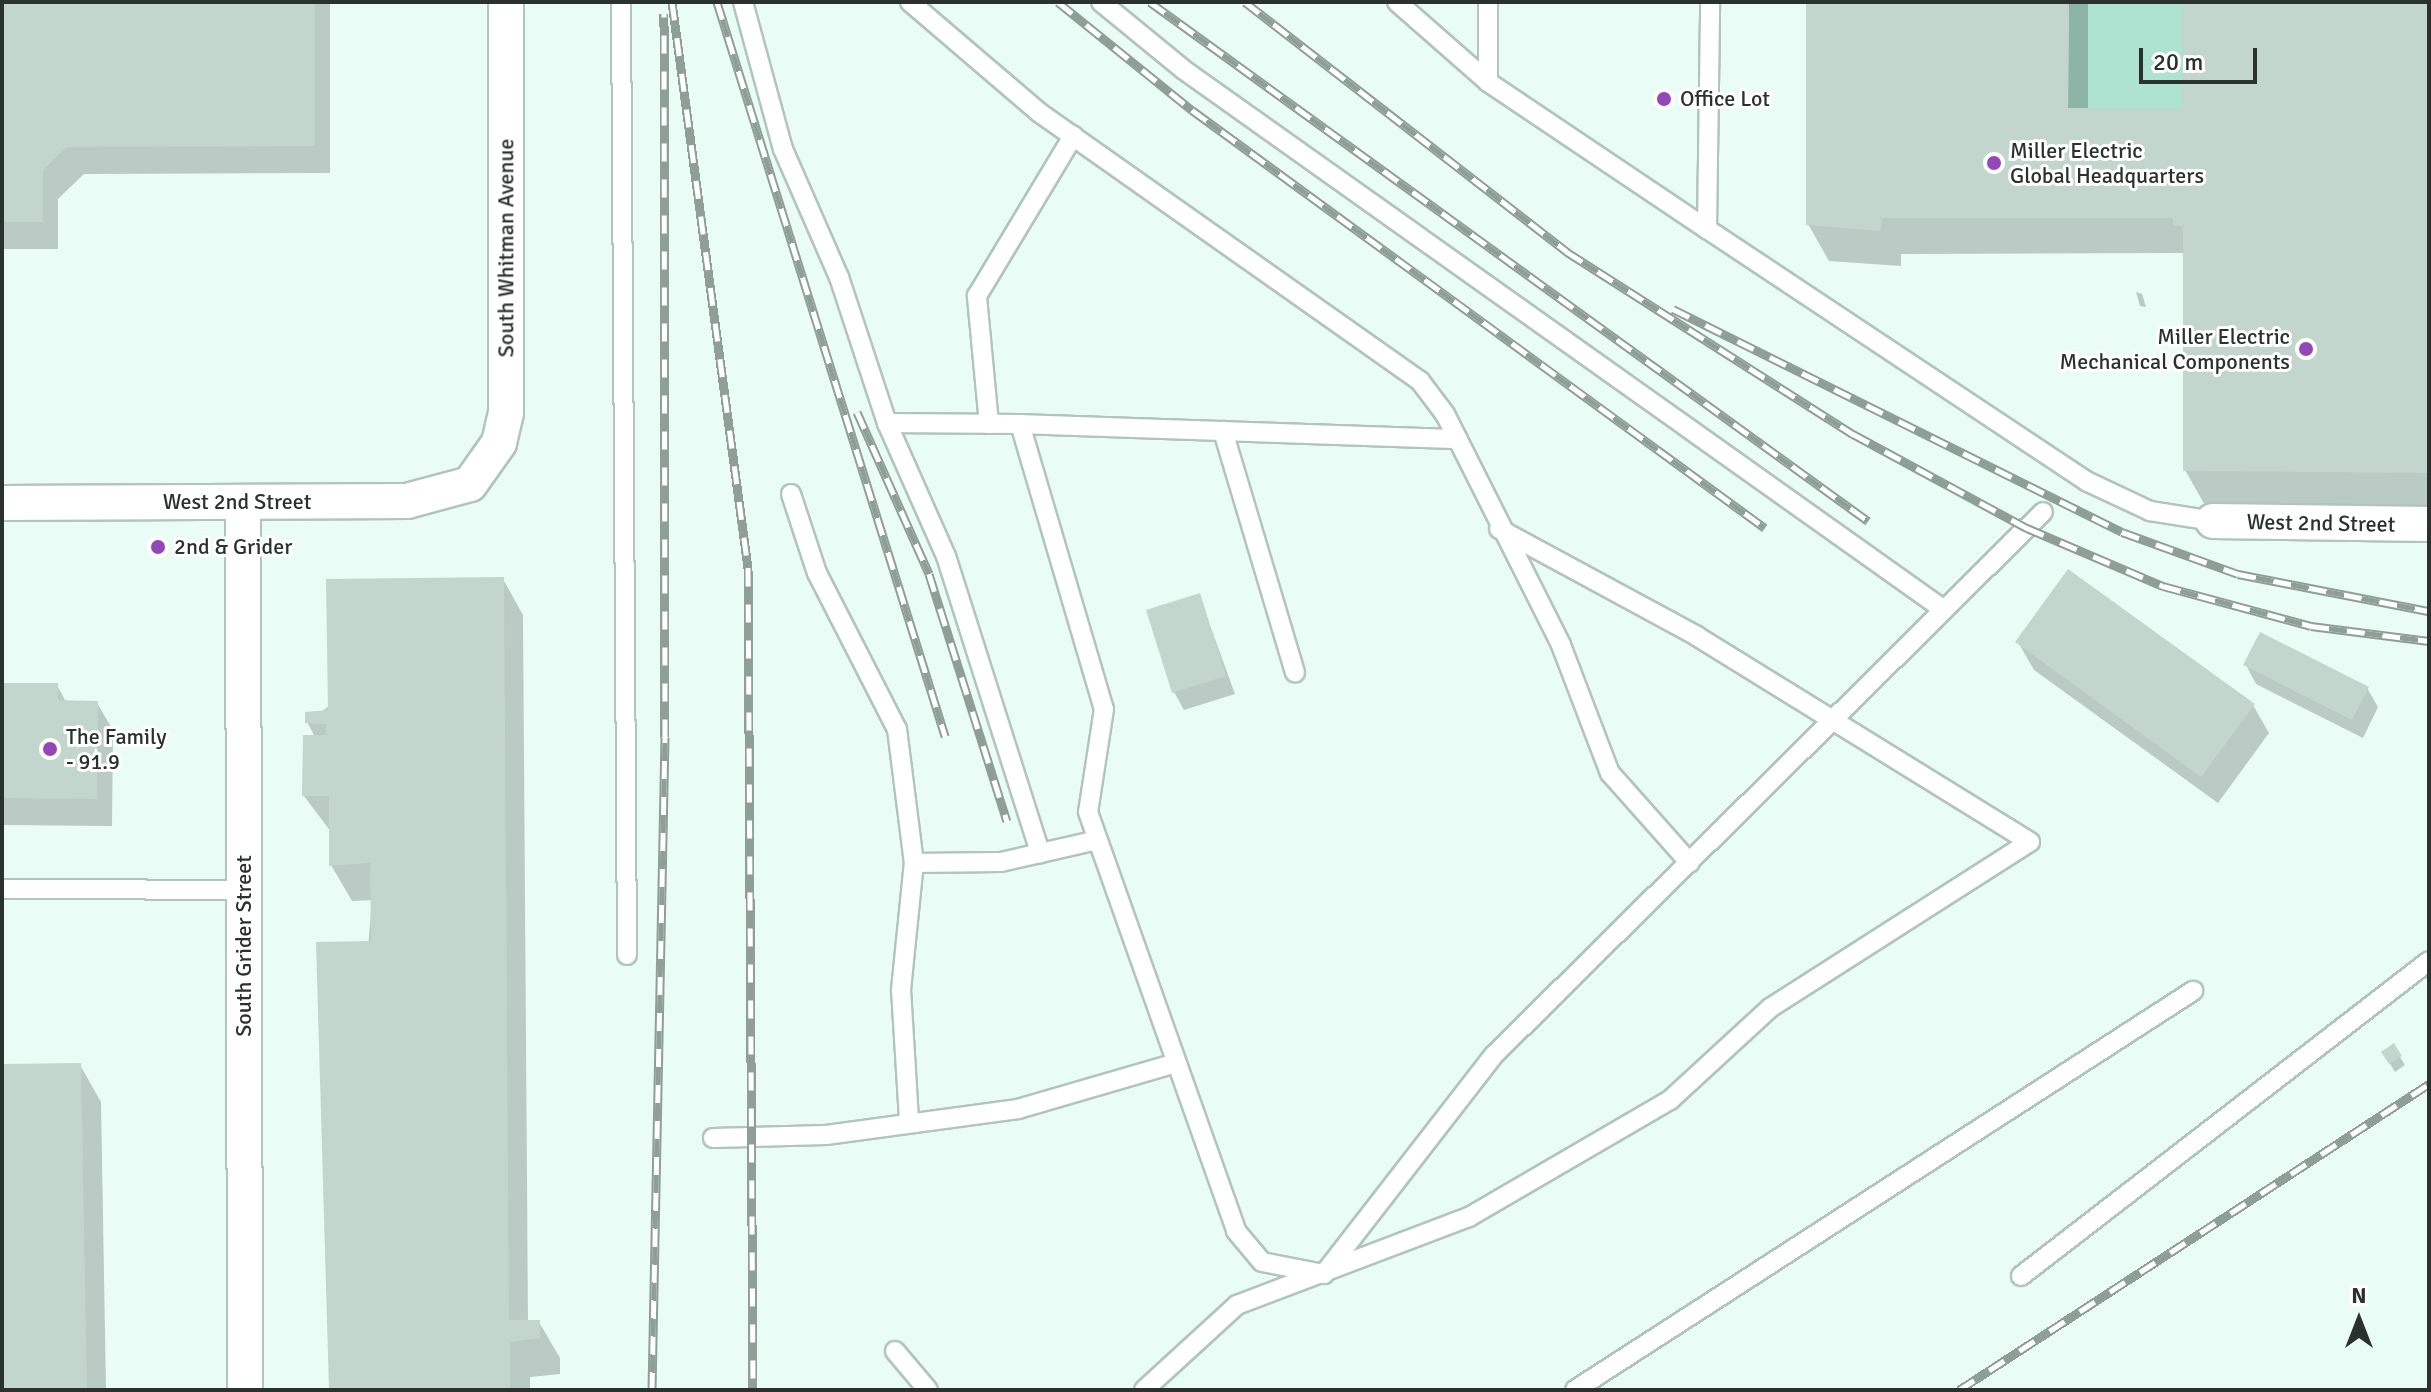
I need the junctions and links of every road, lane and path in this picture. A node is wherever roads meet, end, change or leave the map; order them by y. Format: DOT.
graph roads {
  1 [pos="506,2"];
  2 [pos="621,2"];
  3 [pos="743,2"];
  4 [pos="910,2"];
  5 [pos="1101,2"];
  6 [pos="1397,2"];
  7 [pos="1488,2"];
  8 [pos="1710,2"];
  9 [pos="1488,82"];
  10 [pos="1073,136"];
  11 [pos="1707,229"];
  12 [pos="887,423"];
  13 [pos="989,424"];
  14 [pos="1020,424"];
  15 [pos="1223,431"];
  16 [pos="1458,439"];
  17 [pos="470,484"];
  18 [pos="791,494"];
  19 [pos="243,502"];
  20 [pos="2,503"];
  21 [pos="2043,512"];
  22 [pos="2213,521"];
  23 [pos="2429,524"];
  24 [pos="1499,529"];
  25 [pos="1944,610"];
  26 [pos="1295,672"];
  27 [pos="1831,722"];
  28 [pos="1098,840"];
  29 [pos="1040,853"];
  30 [pos="914,863"];
  31 [pos="1690,863"];
  32 [pos="2,889"];
  33 [pos="244,890"];
  34 [pos="627,955"];
  35 [pos="2429,961"];
  36 [pos="2193,991"];
  37 [pos="1176,1063"];
  38 [pos="909,1120"];
  39 [pos="713,1138"];
  40 [pos="1324,1274"];
  41 [pos="2021,1276"];
  42 [pos="895,1351"];
  43 [pos="245,1390"];
  44 [pos="928,1390"];
  45 [pos="1144,1390"];
  46 [pos="1575,1390"];
  1 -- 17 [label="street, South Whitman Avenue"];
  2 -- 34 [label="lane"];
  3 -- 12 [label="lane"];
  4 -- 10 [label="lane"];
  5 -- 25 [label="lane"];
  6 -- 9 [label="lane"];
  7 -- 9 [label="lane"];
  8 -- 11 [label="lane"];
  9 -- 11 [label="lane"];
  10 -- 13 [label="lane"];
  10 -- 16 [label="lane"];
  11 -- 22 [label="lane"];
  12 -- 13 [label="lane"];
  12 -- 29 [label="lane"];
  13 -- 14 [label="lane"];
  14 -- 15 [label="lane"];
  14 -- 28 [label="lane"];
  15 -- 16 [label="lane"];
  15 -- 26 [label="lane"];
  16 -- 24 [label="lane"];
  17 -- 19 [label="street, West 2nd Street"];
  18 -- 30 [label="lane"];
  19 -- 20 [label="street, West 2nd Street"];
  19 -- 33 [label="street, South Grider Street"];
  21 -- 25 [label="lane"];
  22 -- 23 [label="street, West 2nd Street"];
  24 -- 27 [label="lane"];
  24 -- 31 [label="lane"];
  25 -- 27 [label="lane"];
  27 -- 31 [label="lane"];
  27 -- 40 [label="lane"];
  28 -- 29 [label="lane"];
  28 -- 37 [label="lane"];
  29 -- 30 [label="lane"];
  30 -- 38 [label="lane"];
  31 -- 40 [label="lane"];
  32 -- 33 [label="lane"];
  33 -- 43 [label="street, South Grider Street"];
  35 -- 41 [label="lane"];
  36 -- 46 [label="lane"];
  37 -- 38 [label="lane"];
  37 -- 40 [label="lane"];
  38 -- 39 [label="lane"];
  40 -- 45 [label="lane"];
  42 -- 44 [label="lane"];
}
